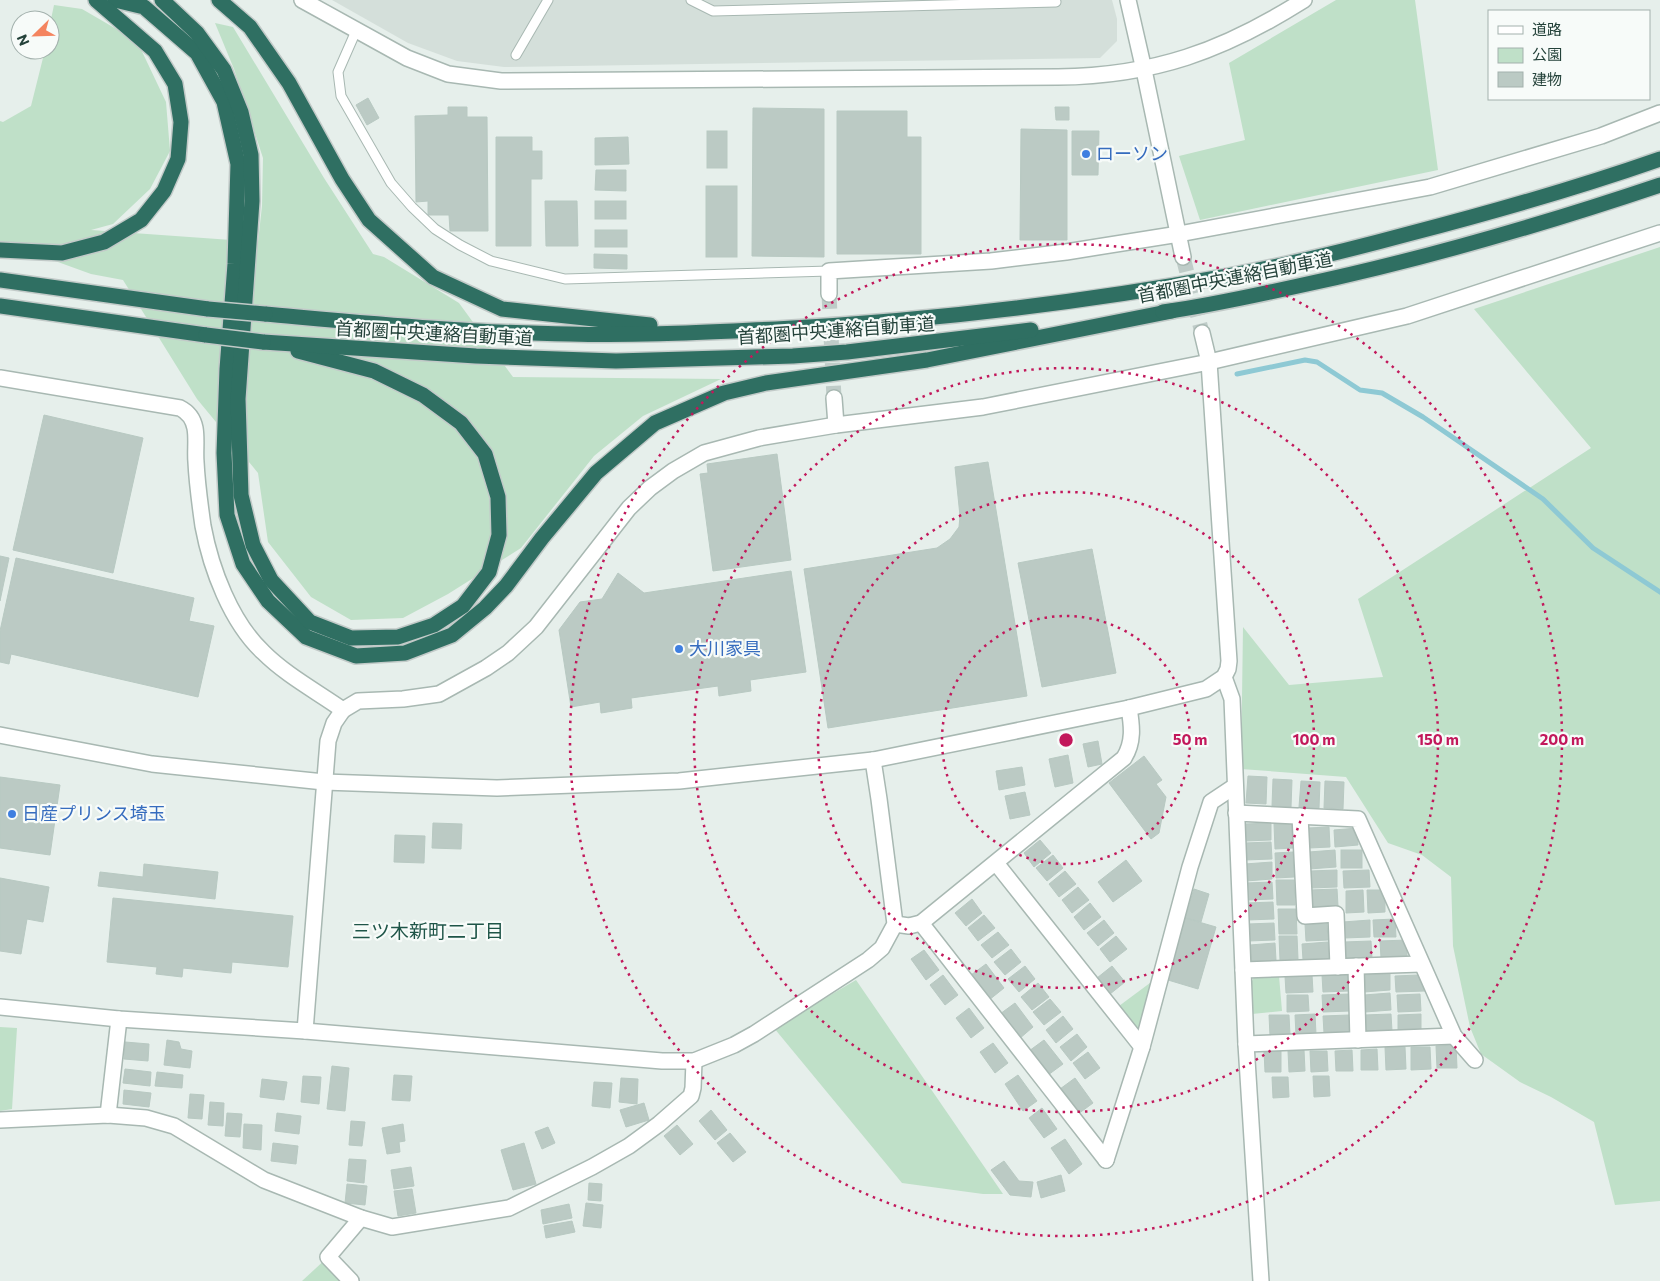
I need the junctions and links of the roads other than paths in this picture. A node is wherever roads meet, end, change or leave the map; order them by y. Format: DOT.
graph roads {
  1 [pos="96,0"];
  2 [pos="115,0"];
  3 [pos="162,0"];
  4 [pos="219,0"];
  5 [pos="302,0"];
  6 [pos="548,0"];
  7 [pos="691,0"];
  8 [pos="1128,0"];
  9 [pos="1304,0"];
  10 [pos="970,2"];
  11 [pos="1056,2"];
  12 [pos="356,31"];
  13 [pos="516,55"];
  14 [pos="1144,70"];
  15 [pos="1660,113"];
  16 [pos="1660,159"];
  17 [pos="1660,185"];
  18 [pos="1660,233"];
  19 [pos="1179,234"];
  20 [pos="0,250"];
  21 [pos="1184,257"];
  22 [pos="829,271"];
  23 [pos="0,280"];
  24 [pos="829,294"];
  25 [pos="0,306"];
  26 [pos="1172,311"];
  27 [pos="713,332"];
  28 [pos="1202,333"];
  29 [pos="263,342"];
  30 [pos="1209,362"];
  31 [pos="0,378"];
  32 [pos="834,398"];
  33 [pos="836,425"];
  34 [pos="1224,676"];
  35 [pos="1130,708"];
  36 [pos="343,710"];
  37 [pos="0,735"];
  38 [pos="873,760"];
  39 [pos="324,782"];
  40 [pos="1235,786"];
  41 [pos="1236,813"];
  42 [pos="1300,816"];
  43 [pos="996,863"];
  44 [pos="921,923"];
  45 [pos="894,924"];
  46 [pos="1421,964"];
  47 [pos="1356,966"];
  48 [pos="1338,967"];
  49 [pos="1242,970"];
  50 [pos="0,1007"];
  51 [pos="119,1019"];
  52 [pos="304,1031"];
  53 [pos="1454,1036"];
  54 [pos="1358,1040"];
  55 [pos="1246,1044"];
  56 [pos="1142,1047"];
  57 [pos="694,1060"];
  58 [pos="1475,1060"];
  59 [pos="108,1115"];
  60 [pos="0,1120"];
  61 [pos="361,1218"];
  62 [pos="352,1281"];
  63 [pos="1261,1281"];
  1 -- 20 [label="highway"];
  2 -- 26 [label="highway"];
  3 -- 29 [label="highway"];
  4 -- 27 [label="highway"];
  5 -- 12 [label="street"];
  6 -- 13 [label="lane"];
  7 -- 10 [label="lane"];
  8 -- 14 [label="street"];
  9 -- 14 [label="street"];
  10 -- 11 [label="lane"];
  12 -- 14 [label="street"];
  12 -- 22 [label="lane"];
  14 -- 19 [label="street"];
  15 -- 19 [label="street"];
  16 -- 27 [label="highway, 首都圏中央連絡自動車道"];
  17 -- 26 [label="highway, 首都圏中央連絡自動車道"];
  18 -- 30 [label="street"];
  19 -- 21 [label="street"];
  19 -- 22 [label="street"];
  22 -- 24 [label="street"];
  23 -- 27 [label="highway, 首都圏中央連絡自動車道, bridge"];
  25 -- 29 [label="highway, 首都圏中央連絡自動車道, bridge"];
  26 -- 29 [label="highway, 首都圏中央連絡自動車道"];
  28 -- 30 [label="street"];
  30 -- 33 [label="street"];
  30 -- 34 [label="street"];
  31 -- 36 [label="street"];
  32 -- 33 [label="street"];
  33 -- 36 [label="street"];
  34 -- 35 [label="street"];
  34 -- 40 [label="street"];
  35 -- 38 [label="street"];
  35 -- 43 [label="street"];
  36 -- 39 [label="street"];
  37 -- 39 [label="street"];
  38 -- 39 [label="street"];
  38 -- 45 [label="street"];
  39 -- 52 [label="street"];
  40 -- 41 [label="street"];
  40 -- 56 [label="street"];
  41 -- 42 [label="street"];
  41 -- 49 [label="street"];
  42 -- 46 [label="street"];
  42 -- 48 [label="street"];
  43 -- 44 [label="street"];
  43 -- 56 [label="street"];
  44 -- 45 [label="street"];
  44 -- 56 [label="street"];
  45 -- 57 [label="street"];
  46 -- 47 [label="street"];
  46 -- 53 [label="street"];
  47 -- 48 [label="street"];
  47 -- 54 [label="street"];
  48 -- 49 [label="street"];
  49 -- 55 [label="street"];
  50 -- 51 [label="street"];
  51 -- 52 [label="street"];
  51 -- 59 [label="street"];
  52 -- 57 [label="street"];
  53 -- 54 [label="street"];
  53 -- 58 [label="street"];
  54 -- 55 [label="street"];
  55 -- 63 [label="street"];
  57 -- 61 [label="street"];
  59 -- 60 [label="street"];
  59 -- 61 [label="street"];
  61 -- 62 [label="street"];
}
